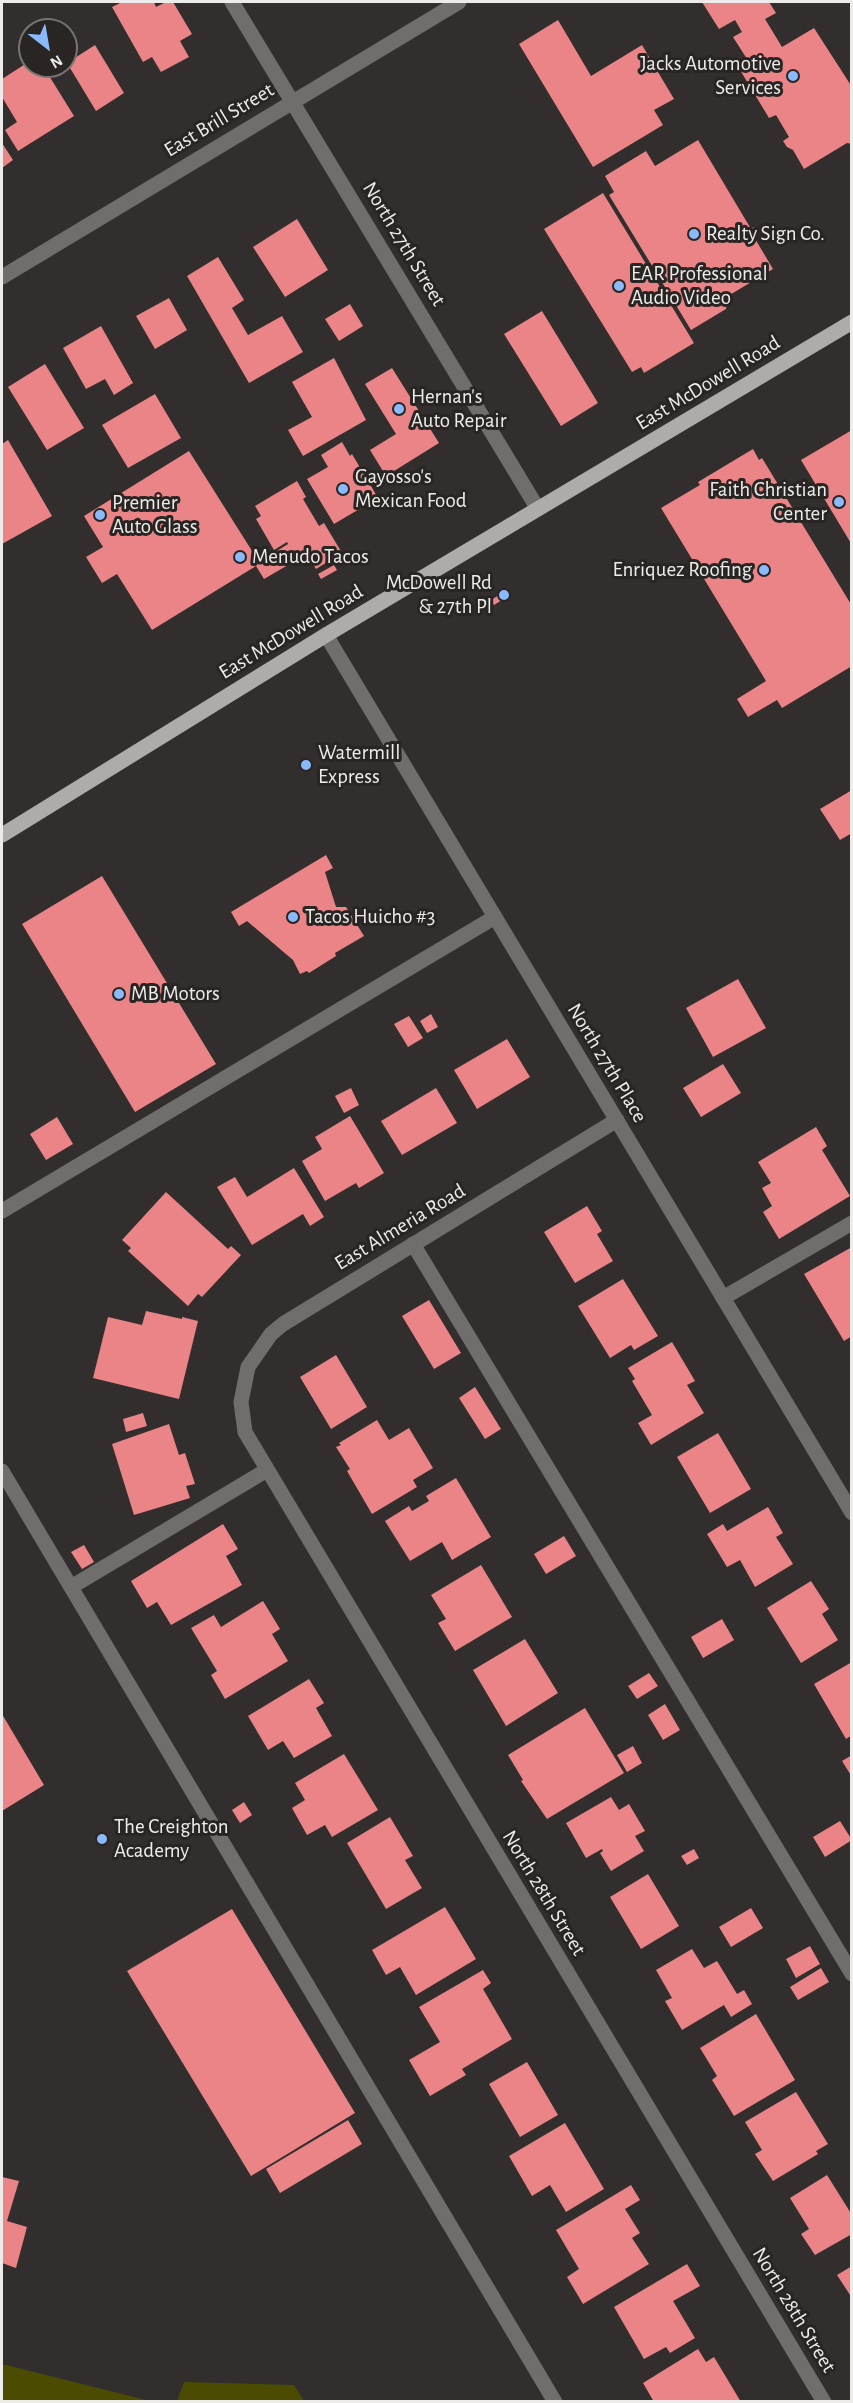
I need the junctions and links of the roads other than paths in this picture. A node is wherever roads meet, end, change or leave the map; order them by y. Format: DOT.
graph roads {
  1 [pos="232,2"];
  2 [pos="459,2"];
  3 [pos="291,101"];
  4 [pos="2,278"];
  5 [pos="852,322"];
  6 [pos="538,509"];
  7 [pos="326,635"];
  8 [pos="2,835"];
  9 [pos="495,917"];
  10 [pos="616,1120"];
  11 [pos="2,1211"];
  12 [pos="852,1223"];
  13 [pos="413,1244"];
  14 [pos="723,1298"];
  15 [pos="241,1402"];
  16 [pos="267,1470"];
  17 [pos="2,1471"];
  18 [pos="852,1512"];
  19 [pos="71,1587"];
  20 [pos="852,1974"];
  21 [pos="555,2402"];
  22 [pos="824,2402"];
  1 -- 3 [label="street, North 27th Street"];
  2 -- 3 [label="street, East Brill Street"];
  3 -- 4 [label="street, East Brill Street"];
  3 -- 6 [label="street, North 27th Street"];
  5 -- 6 [label="main road, East McDowell Road"];
  6 -- 7 [label="main road, East McDowell Road"];
  7 -- 8 [label="main road, East McDowell Road"];
  7 -- 9 [label="street, North 27th Place"];
  9 -- 10 [label="street, North 27th Place"];
  9 -- 11 [label="street"];
  10 -- 13 [label="street, East Almeria Road"];
  10 -- 14 [label="street, North 27th Place"];
  12 -- 14 [label="street"];
  13 -- 15 [label="street, East Almeria Road"];
  13 -- 20 [label="street"];
  14 -- 18 [label="street, North 27th Place"];
  15 -- 16 [label="street, North 28th Street"];
  16 -- 19 [label="street"];
  16 -- 22 [label="street, North 28th Street"];
  17 -- 19 [label="street"];
  19 -- 21 [label="street"];
}
